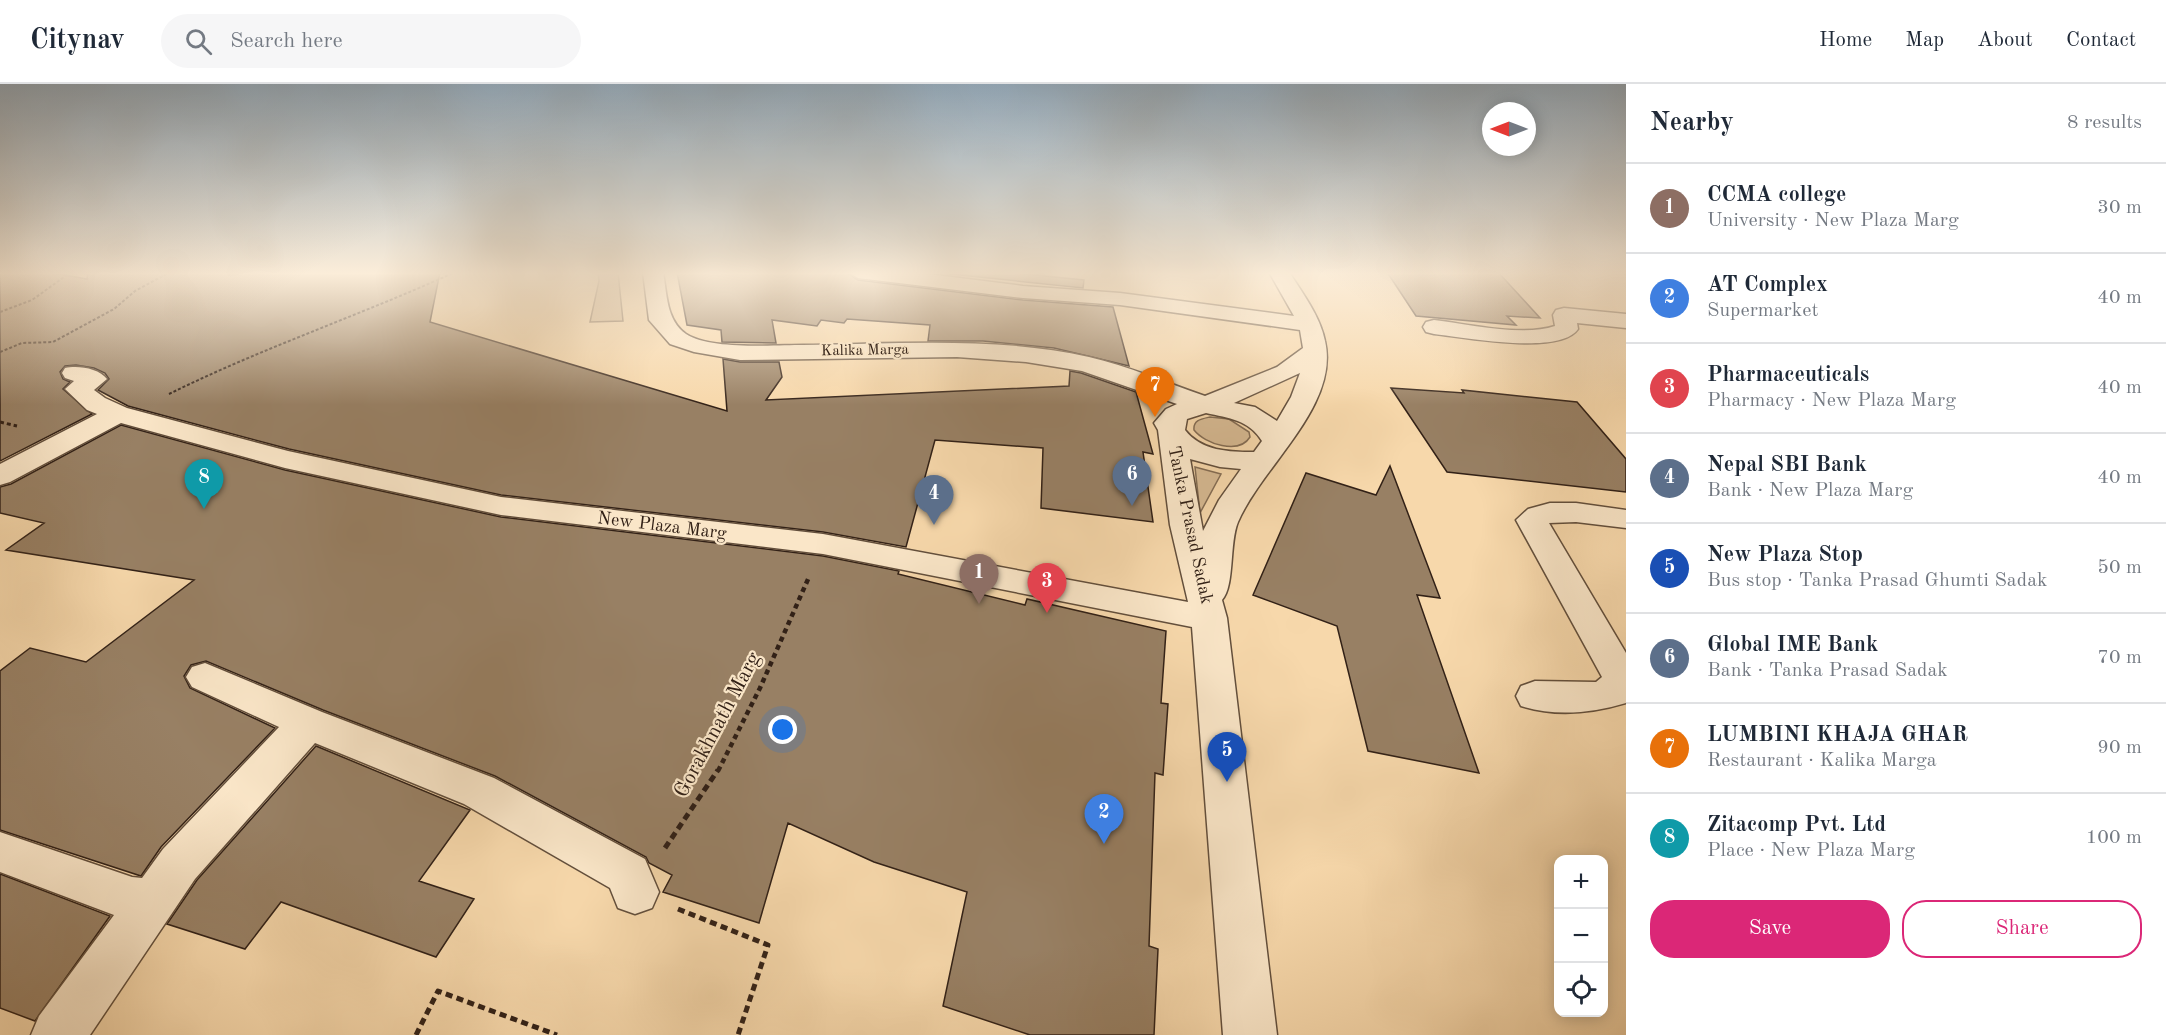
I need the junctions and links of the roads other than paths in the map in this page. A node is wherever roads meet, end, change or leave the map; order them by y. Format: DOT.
graph roads {
  1 [pos="659,316"];
  2 [pos="1246,316"];
  3 [pos="1303,316"];
  4 [pos="1564,316"];
  5 [pos="1578,316"];
  6 [pos="1626,321"];
  7 [pos="1308,325"];
  8 [pos="1434,327"];
  9 [pos="1315,350"];
  10 [pos="74,373"];
  11 [pos="1126,376"];
  12 [pos="1206,405"];
  13 [pos="118,414"];
  14 [pos="1171,431"];
  15 [pos="1268,450"];
  16 [pos="0,477"];
  17 [pos="1626,519"];
  18 [pos="1209,618"];
  19 [pos="205,677"];
  20 [pos="1535,696"];
  21 [pos="308,723"];
  22 [pos="0,852"];
  23 [pos="635,892"];
  24 [pos="153,901"];
  25 [pos="58,1035"];
  26 [pos="1250,1035"];
  1 -- 11 [label="street, Kalika Marga"];
  2 -- 7 [label="street"];
  3 -- 7 [label="street"];
  4 -- 8 [label="street"];
  5 -- 6 [label="street"];
  7 -- 9 [label="street"];
  9 -- 12 [label="street"];
  9 -- 15 [label="street"];
  10 -- 13 [label="street, New Plaza Marg"];
  11 -- 12 [label="street, Kalika Marga"];
  11 -- 14 [label="street, Kalika Marga"];
  12 -- 14 [label="street"];
  12 -- 15 [label="street, Kalika Marga"];
  13 -- 16 [label="street"];
  13 -- 18 [label="street, New Plaza Marg"];
  14 -- 15 [label="street"];
  14 -- 18 [label="street, Tanka Prasad Sadak"];
  15 -- 18 [label="street"];
  17 -- 20 [label="street"];
  18 -- 26 [label="street"];
  19 -- 21 [label="street"];
  21 -- 23 [label="street"];
  21 -- 24 [label="street"];
  22 -- 24 [label="street"];
  24 -- 25 [label="street"];
}
